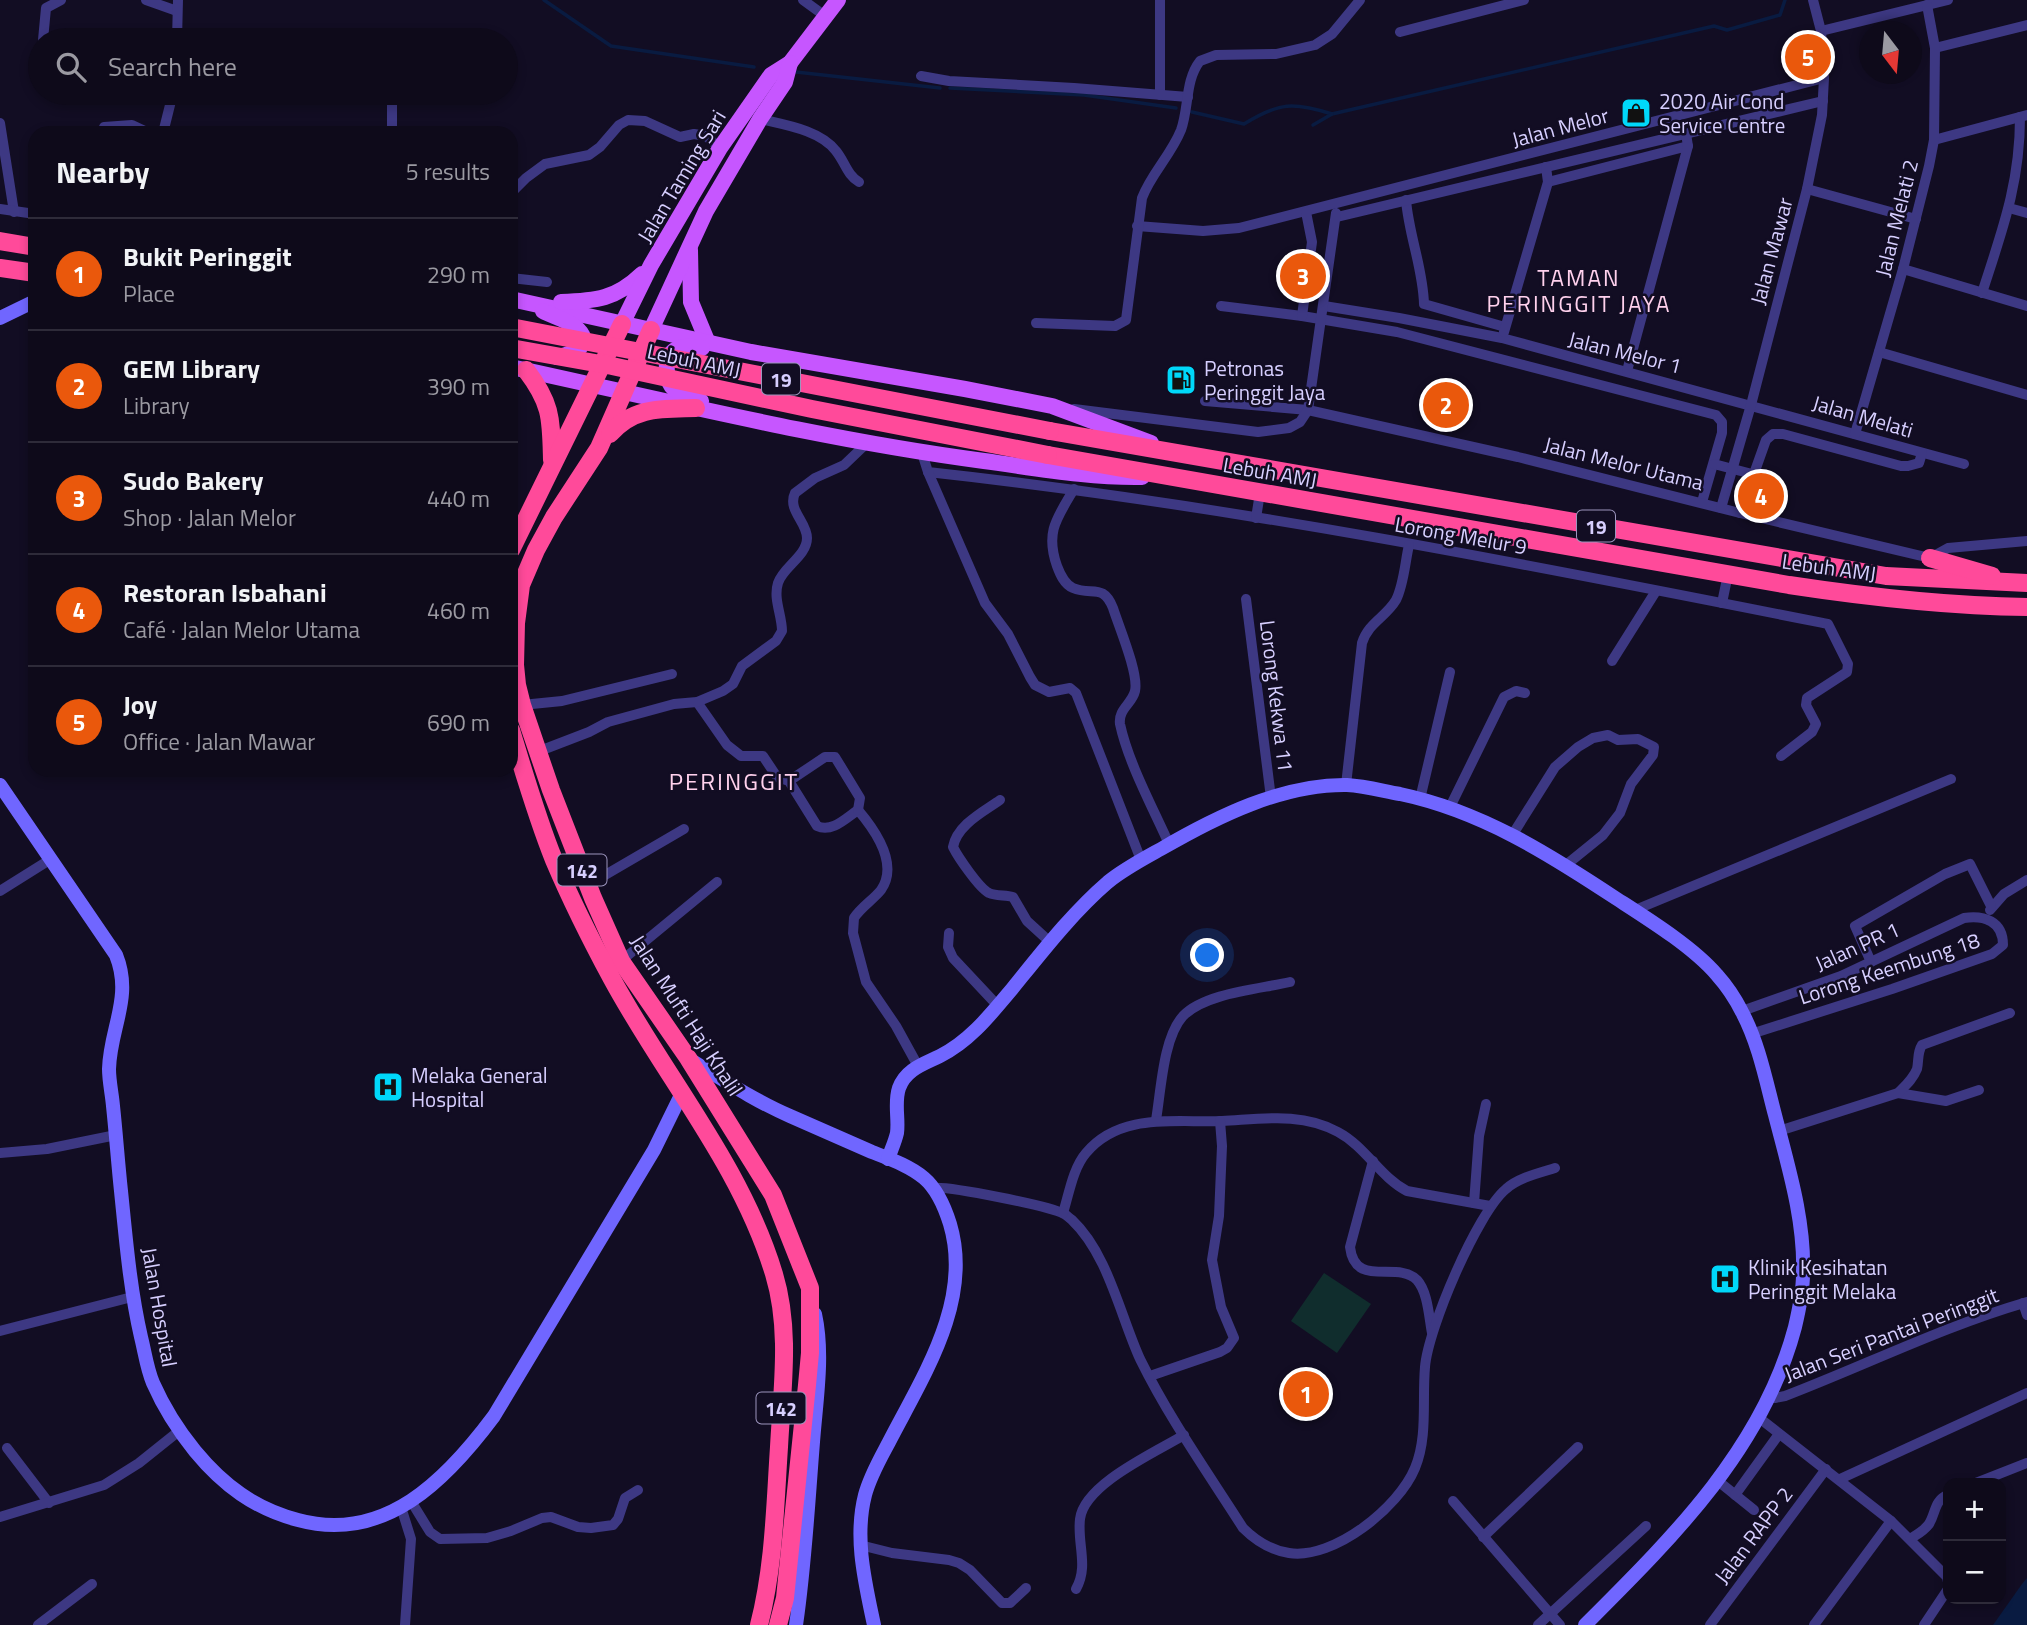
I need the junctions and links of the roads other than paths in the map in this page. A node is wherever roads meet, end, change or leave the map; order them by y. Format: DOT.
graph roads {
  1 [pos="61,0"];
  2 [pos="146,0"];
  3 [pos="803,0"];
  4 [pos="838,0"];
  5 [pos="1160,0"];
  6 [pos="1360,0"];
  7 [pos="1524,0"];
  8 [pos="1813,0"];
  9 [pos="1948,0"];
  10 [pos="177,5"];
  11 [pos="1927,5"];
  12 [pos="825,16"];
  13 [pos="2027,25"];
  14 [pos="44,28"];
  15 [pos="177,28"];
  16 [pos="1400,32"];
  17 [pos="1821,32"];
  18 [pos="1935,48"];
  19 [pos="790,63"];
  20 [pos="921,76"];
  21 [pos="1824,78"];
  22 [pos="1160,95"];
  23 [pos="1188,97"];
  24 [pos="1823,101"];
  25 [pos="170,105"];
  26 [pos="392,105"];
  27 [pos="2023,116"];
  28 [pos="760,119"];
  29 [pos="0,123"];
  30 [pos="1646,124"];
  31 [pos="165,126"];
  32 [pos="392,126"];
  33 [pos="1686,134"];
  34 [pos="1934,140"];
  35 [pos="1651,142"];
  36 [pos="1688,146"];
  37 [pos="720,148"];
  38 [pos="1482,167"];
  39 [pos="1546,167"];
  40 [pos="1486,181"];
  41 [pos="859,182"];
  42 [pos="1548,182"];
  43 [pos="518,186"];
  44 [pos="1807,189"];
  45 [pos="1406,200"];
  46 [pos="1334,205"];
  47 [pos="2010,208"];
  48 [pos="0,209"];
  49 [pos="14,212"];
  50 [pos="1306,212"];
  51 [pos="28,213"];
  52 [pos="2027,213"];
  53 [pos="1337,217"];
  54 [pos="1916,219"];
  55 [pos="1137,226"];
  56 [pos="0,241"];
  57 [pos="691,241"];
  58 [pos="28,246"];
  59 [pos="651,265"];
  60 [pos="4,268"];
  61 [pos="1903,269"];
  62 [pos="28,273"];
  63 [pos="518,279"];
  64 [pos="547,282"];
  65 [pos="1982,293"];
  66 [pos="518,300"];
  67 [pos="518,301"];
  68 [pos="537,303"];
  69 [pos="28,305"];
  70 [pos="1221,306"];
  71 [pos="1324,306"];
  72 [pos="2027,306"];
  73 [pos="1302,316"];
  74 [pos="0,318"];
  75 [pos="1322,320"];
  76 [pos="1036,323"];
  77 [pos="622,324"];
  78 [pos="518,328"];
  79 [pos="651,330"];
  80 [pos="1503,333"];
  81 [pos="708,343"];
  82 [pos="518,349"];
  83 [pos="1545,351"];
  84 [pos="751,352"];
  85 [pos="1878,352"];
  86 [pos="518,367"];
  87 [pos="518,368"];
  88 [pos="1541,368"];
  89 [pos="518,369"];
  90 [pos="1627,371"];
  91 [pos="1673,384"];
  92 [pos="592,386"];
  93 [pos="625,393"];
  94 [pos="2027,395"];
  95 [pos="1205,401"];
  96 [pos="1669,402"];
  97 [pos="1751,405"];
  98 [pos="1052,406"];
  99 [pos="696,408"];
  100 [pos="1308,411"];
  101 [pos="766,423"];
  102 [pos="1823,425"];
  103 [pos="1855,434"];
  104 [pos="1817,443"];
  105 [pos="866,444"];
  106 [pos="599,448"];
  107 [pos="922,453"];
  108 [pos="1922,453"];
  109 [pos="1183,455"];
  110 [pos="552,464"];
  111 [pos="1714,464"];
  112 [pos="1964,464"];
  113 [pos="1733,468"];
  114 [pos="928,472"];
  115 [pos="1752,474"];
  116 [pos="1165,476"];
  117 [pos="1063,479"];
  118 [pos="1073,489"];
  119 [pos="1260,494"];
  120 [pos="1702,502"];
  121 [pos="1721,508"];
  122 [pos="1740,513"];
  123 [pos="1256,518"];
  124 [pos="518,535"];
  125 [pos="2027,541"];
  126 [pos="1409,545"];
  127 [pos="1930,558"];
  128 [pos="1728,574"];
  129 [pos="2019,583"];
  130 [pos="1656,591"];
  131 [pos="1245,599"];
  132 [pos="1722,603"];
  133 [pos="2027,607"];
  134 [pos="518,608"];
  135 [pos="1612,661"];
  136 [pos="1450,671"];
  137 [pos="672,674"];
  138 [pos="518,682"];
  139 [pos="1525,693"];
  140 [pos="697,702"];
  141 [pos="522,705"];
  142 [pos="518,751"];
  143 [pos="537,752"];
  144 [pos="1781,756"];
  145 [pos="1951,779"];
  146 [pos="789,782"];
  147 [pos="0,785"];
  148 [pos="1346,785"];
  149 [pos="1270,798"];
  150 [pos="1420,799"];
  151 [pos="1000,800"];
  152 [pos="1450,807"];
  153 [pos="858,810"];
  154 [pos="684,829"];
  155 [pos="1513,834"];
  156 [pos="1169,844"];
  157 [pos="51,859"];
  158 [pos="1141,860"];
  159 [pos="1566,865"];
  160 [pos="2027,880"];
  161 [pos="717,882"];
  162 [pos="588,885"];
  163 [pos="0,891"];
  164 [pos="1991,906"];
  165 [pos="1635,910"];
  166 [pos="1986,918"];
  167 [pos="950,933"];
  168 [pos="1050,942"];
  169 [pos="621,961"];
  170 [pos="1871,962"];
  171 [pos="1290,982"];
  172 [pos="998,1006"];
  173 [pos="1742,1011"];
  174 [pos="2010,1013"];
  175 [pos="1751,1034"];
  176 [pos="688,1058"];
  177 [pos="918,1066"];
  178 [pos="1979,1090"];
  179 [pos="682,1093"];
  180 [pos="1898,1093"];
  181 [pos="1486,1104"];
  182 [pos="696,1115"];
  183 [pos="1156,1120"];
  184 [pos="1220,1121"];
  185 [pos="668,1122"];
  186 [pos="1779,1131"];
  187 [pos="116,1135"];
  188 [pos="0,1153"];
  189 [pos="888,1158"];
  190 [pos="1373,1161"];
  191 [pos="1555,1168"];
  192 [pos="933,1188"];
  193 [pos="1474,1203"];
  194 [pos="1490,1206"];
  195 [pos="1063,1213"];
  196 [pos="810,1288"];
  197 [pos="132,1297"];
  198 [pos="2025,1303"];
  199 [pos="2027,1315"];
  200 [pos="0,1331"];
  201 [pos="1432,1334"];
  202 [pos="1150,1376"];
  203 [pos="2027,1393"];
  204 [pos="1769,1396"];
  205 [pos="1758,1417"];
  206 [pos="179,1431"];
  207 [pos="1779,1434"];
  208 [pos="1184,1435"];
  209 [pos="1578,1447"];
  210 [pos="7,1448"];
  211 [pos="2027,1462"];
  212 [pos="1826,1469"];
  213 [pos="1988,1478"];
  214 [pos="1840,1479"];
  215 [pos="1718,1481"];
  216 [pos="638,1490"];
  217 [pos="1735,1495"];
  218 [pos="1943,1497"];
  219 [pos="1453,1501"];
  220 [pos="49,1503"];
  221 [pos="406,1504"];
  222 [pos="1754,1510"];
  223 [pos="0,1517"];
  224 [pos="1891,1521"];
  225 [pos="1646,1527"];
  226 [pos="1483,1537"];
  227 [pos="1910,1539"];
  228 [pos="860,1545"];
  229 [pos="1943,1576"];
  230 [pos="92,1584"];
  231 [pos="1026,1588"];
  232 [pos="1076,1589"];
  233 [pos="1943,1596"];
  234 [pos="1551,1614"];
  235 [pos="38,1625"];
  236 [pos="405,1625"];
  237 [pos="759,1625"];
  238 [pos="780,1625"];
  239 [pos="796,1625"];
  240 [pos="874,1625"];
  241 [pos="1538,1625"];
  242 [pos="1560,1625"];
  243 [pos="1585,1625"];
  244 [pos="1710,1625"];
  245 [pos="1814,1625"];
  246 [pos="1924,1625"];
  1 -- 14 [label="street"];
  2 -- 10 [label="street"];
  3 -- 12 [label="street"];
  4 -- 12 [label="main road, Jalan Taming Sari"];
  5 -- 22 [label="street"];
  6 -- 23 [label="street"];
  7 -- 16 [label="street"];
  8 -- 17 [label="street, Jalan Mawar"];
  9 -- 11 [label="street"];
  10 -- 15 [label="street"];
  11 -- 17 [label="street"];
  11 -- 18 [label="street, Jalan Melati 2"];
  12 -- 19 [label="main road, Jalan Taming Sari"];
  13 -- 18 [label="street"];
  17 -- 21 [label="street, Jalan Mawar"];
  18 -- 34 [label="street, Jalan Melati 2"];
  19 -- 28 [label="main road, Jalan Taming Sari"];
  19 -- 37 [label="main road, Jalan Taming Sari"];
  20 -- 22 [label="street"];
  21 -- 24 [label="street, Jalan Mawar"];
  21 -- 30 [label="street, Jalan Melor"];
  22 -- 23 [label="street"];
  23 -- 55 [label="street"];
  24 -- 33 [label="street, Jalan Melor"];
  24 -- 44 [label="street, Jalan Mawar"];
  25 -- 31 [label="street"];
  26 -- 32 [label="street"];
  27 -- 34 [label="street"];
  27 -- 47 [label="street"];
  28 -- 41 [label="street"];
  28 -- 57 [label="main road, Jalan Taming Sari"];
  29 -- 49 [label="street"];
  30 -- 35 [label="street"];
  30 -- 38 [label="street, Jalan Melor"];
  33 -- 35 [label="street, Jalan Melor"];
  33 -- 36 [label="street"];
  34 -- 54 [label="street, Jalan Melati 2"];
  35 -- 39 [label="street, Jalan Melor"];
  36 -- 42 [label="street"];
  36 -- 90 [label="street"];
  37 -- 43 [label="street"];
  37 -- 59 [label="main road, Jalan Taming Sari"];
  38 -- 40 [label="street"];
  38 -- 46 [label="street, Jalan Melor"];
  39 -- 40 [label="street, Jalan Melor"];
  39 -- 42 [label="street"];
  40 -- 45 [label="street, Jalan Melor"];
  42 -- 80 [label="street"];
  44 -- 54 [label="street"];
  44 -- 97 [label="street, Jalan Mawar"];
  45 -- 53 [label="street, Jalan Melor"];
  45 -- 80 [label="street"];
  46 -- 50 [label="street, Jalan Melor"];
  46 -- 53 [label="street"];
  47 -- 52 [label="street"];
  47 -- 65 [label="street"];
  48 -- 49 [label="street"];
  49 -- 51 [label="street"];
  50 -- 55 [label="street, Jalan Melor"];
  50 -- 73 [label="street"];
  53 -- 71 [label="street"];
  54 -- 61 [label="street, Jalan Melati 2"];
  55 -- 76 [label="street"];
  56 -- 58 [label="highway"];
  57 -- 79 [label="main road, Jalan Taming Sari"];
  57 -- 81 [label="main road"];
  59 -- 68 [label="main road"];
  59 -- 77 [label="main road, Jalan Taming Sari"];
  60 -- 62 [label="highway"];
  61 -- 65 [label="street"];
  61 -- 85 [label="street, Jalan Melati 2"];
  63 -- 64 [label="street"];
  65 -- 72 [label="street"];
  66 -- 68 [label="main road"];
  67 -- 86 [label="main road"];
  68 -- 77 [label="main road"];
  69 -- 74 [label="street"];
  70 -- 73 [label="street"];
  71 -- 75 [label="street"];
  71 -- 80 [label="street, Jalan Melor 1"];
  73 -- 75 [label="street"];
  75 -- 88 [label="street"];
  75 -- 100 [label="street"];
  77 -- 79 [label="main road"];
  77 -- 92 [label="highway"];
  78 -- 109 [label="highway, Lebuh AMJ / 19, bridge"];
  79 -- 81 [label="main road"];
  79 -- 93 [label="highway, Jalan Mufti Haji Khalil / 142"];
  80 -- 83 [label="street, Jalan Melor 1"];
  81 -- 84 [label="main road"];
  82 -- 116 [label="highway, Lebuh AMJ / 19, bridge"];
  83 -- 88 [label="street"];
  83 -- 90 [label="street, Jalan Melor 1"];
  84 -- 98 [label="main road"];
  84 -- 101 [label="main road"];
  85 -- 94 [label="street"];
  85 -- 103 [label="street, Jalan Melati 2"];
  87 -- 92 [label="main road"];
  88 -- 96 [label="street"];
  89 -- 110 [label="highway"];
  90 -- 91 [label="street, Jalan Melor 1"];
  91 -- 96 [label="street"];
  91 -- 97 [label="street, Jalan Melor 1"];
  92 -- 93 [label="main road"];
  92 -- 110 [label="highway"];
  93 -- 99 [label="main road"];
  93 -- 106 [label="highway, Jalan Mufti Haji Khalil / 142"];
  95 -- 100 [label="street"];
  96 -- 111 [label="street"];
  97 -- 102 [label="street, Jalan Melati"];
  97 -- 113 [label="street, Jalan Mawar"];
  98 -- 100 [label="street"];
  98 -- 109 [label="main road"];
  99 -- 101 [label="main road"];
  99 -- 106 [label="highway"];
  100 -- 120 [label="street, Jalan Melor Utama"];
  101 -- 105 [label="main road"];
  102 -- 103 [label="street, Jalan Melati"];
  102 -- 104 [label="street"];
  103 -- 108 [label="street, Jalan Melati"];
  104 -- 108 [label="street"];
  104 -- 115 [label="street"];
  105 -- 107 [label="main road"];
  105 -- 140 [label="street"];
  106 -- 134 [label="highway, Jalan Mufti Haji Khalil / 142"];
  107 -- 114 [label="street"];
  107 -- 117 [label="main road"];
  108 -- 112 [label="street, Jalan Melati"];
  109 -- 129 [label="highway, Lebuh AMJ / 19"];
  110 -- 124 [label="highway"];
  111 -- 113 [label="street"];
  111 -- 120 [label="street"];
  113 -- 115 [label="street"];
  113 -- 121 [label="street, Jalan Mawar"];
  114 -- 117 [label="street, Lorong Melur 9"];
  114 -- 158 [label="street"];
  115 -- 122 [label="street"];
  116 -- 117 [label="main road"];
  116 -- 119 [label="highway, Lebuh AMJ / 19"];
  117 -- 118 [label="street, Lorong Melur 9"];
  118 -- 123 [label="street, Lorong Melur 9"];
  118 -- 156 [label="street"];
  119 -- 123 [label="street"];
  119 -- 128 [label="highway, Lebuh AMJ / 19"];
  120 -- 121 [label="street, Jalan Melor Utama"];
  121 -- 122 [label="street, Jalan Melor Utama"];
  122 -- 127 [label="street, Jalan Melor Utama"];
  123 -- 126 [label="street, Lorong Melur 9"];
  125 -- 127 [label="street"];
  126 -- 130 [label="street, Lorong Melur 9"];
  126 -- 148 [label="street"];
  127 -- 129 [label="highway"];
  128 -- 132 [label="street"];
  128 -- 133 [label="highway, Lebuh AMJ / 19"];
  130 -- 132 [label="street, Lorong Melur 9"];
  130 -- 135 [label="street"];
  131 -- 149 [label="street, Lorong Kekwa 11"];
  132 -- 144 [label="street, Lorong Melur 9"];
  136 -- 150 [label="street"];
  137 -- 141 [label="street"];
  138 -- 141 [label="highway, Jalan Mufti Haji Khalil / 142"];
  139 -- 152 [label="street"];
  140 -- 143 [label="street"];
  140 -- 146 [label="street"];
  141 -- 143 [label="highway, Jalan Mufti Haji Khalil / 142"];
  142 -- 179 [label="highway, Jalan Mufti Haji Khalil / 142"];
  143 -- 162 [label="highway, Jalan Mufti Haji Khalil / 142"];
  145 -- 165 [label="street"];
  146 -- 153 [label="street"];
  146 -- 153 [label="street"];
  147 -- 157 [label="street, Jalan Hospital"];
  148 -- 149 [label="street"];
  148 -- 150 [label="street"];
  149 -- 156 [label="street"];
  150 -- 152 [label="street"];
  151 -- 168 [label="street"];
  152 -- 155 [label="street"];
  153 -- 177 [label="street"];
  154 -- 162 [label="street"];
  155 -- 159 [label="street"];
  155 -- 159 [label="street"];
  156 -- 158 [label="street"];
  157 -- 163 [label="street"];
  157 -- 187 [label="street, Jalan Hospital"];
  158 -- 168 [label="street"];
  159 -- 165 [label="street"];
  160 -- 164 [label="street"];
  161 -- 169 [label="street"];
  162 -- 169 [label="highway, Jalan Mufti Haji Khalil / 142"];
  164 -- 166 [label="street"];
  164 -- 170 [label="street"];
  165 -- 173 [label="street"];
  166 -- 170 [label="street, Jalan PR 1"];
  166 -- 175 [label="street, Lorong Keembung 18"];
  167 -- 172 [label="street"];
  168 -- 172 [label="street"];
  169 -- 176 [label="highway, Jalan Mufti Haji Khalil / 142"];
  170 -- 173 [label="street, Jalan PR 1"];
  171 -- 183 [label="street"];
  172 -- 177 [label="street"];
  173 -- 175 [label="street"];
  174 -- 180 [label="street"];
  175 -- 186 [label="street"];
  176 -- 189 [label="street"];
  176 -- 196 [label="highway, Jalan Mufti Haji Khalil / 142"];
  177 -- 189 [label="street"];
  178 -- 180 [label="street"];
  179 -- 182 [label="highway, Jalan Mufti Haji Khalil / 142"];
  179 -- 185 [label="street, Jalan Hospital"];
  180 -- 186 [label="street"];
  181 -- 193 [label="street"];
  182 -- 185 [label="street"];
  182 -- 237 [label="highway, Jalan Mufti Haji Khalil / 142"];
  183 -- 184 [label="street"];
  183 -- 195 [label="street"];
  184 -- 190 [label="street"];
  184 -- 202 [label="street"];
  185 -- 221 [label="street, Jalan Hospital"];
  186 -- 204 [label="street"];
  187 -- 188 [label="street"];
  187 -- 197 [label="street, Jalan Hospital"];
  189 -- 192 [label="street"];
  190 -- 193 [label="street"];
  190 -- 201 [label="street"];
  191 -- 194 [label="street"];
  192 -- 195 [label="street"];
  192 -- 228 [label="street"];
  193 -- 194 [label="street"];
  194 -- 201 [label="street"];
  195 -- 202 [label="street"];
  196 -- 238 [label="highway, 142"];
  196 -- 239 [label="street, Jalan Mufti Haji Khalil / 142"];
  197 -- 200 [label="street"];
  197 -- 206 [label="street, Jalan Hospital"];
  198 -- 199 [label="street"];
  198 -- 204 [label="street, Jalan Seri Pantai Peringgit"];
  201 -- 208 [label="street"];
  202 -- 208 [label="street"];
  203 -- 214 [label="street"];
  204 -- 205 [label="street"];
  205 -- 207 [label="street"];
  205 -- 215 [label="street"];
  206 -- 220 [label="street"];
  206 -- 221 [label="street, Jalan Hospital"];
  207 -- 212 [label="street"];
  207 -- 217 [label="street"];
  208 -- 232 [label="street"];
  209 -- 226 [label="street"];
  210 -- 220 [label="street"];
  211 -- 213 [label="street"];
  212 -- 214 [label="street"];
  212 -- 244 [label="street, Jalan RAPP 2"];
  214 -- 224 [label="street"];
  215 -- 217 [label="street"];
  215 -- 243 [label="street"];
  216 -- 221 [label="street"];
  217 -- 222 [label="street"];
  218 -- 227 [label="street"];
  219 -- 226 [label="street"];
  220 -- 223 [label="street"];
  221 -- 236 [label="street"];
  224 -- 227 [label="street"];
  224 -- 245 [label="street"];
  225 -- 234 [label="street"];
  226 -- 234 [label="street"];
  227 -- 229 [label="street"];
  228 -- 231 [label="street"];
  228 -- 240 [label="street"];
  230 -- 235 [label="street"];
  233 -- 246 [label="street"];
  234 -- 241 [label="street"];
  234 -- 242 [label="street"];
}
